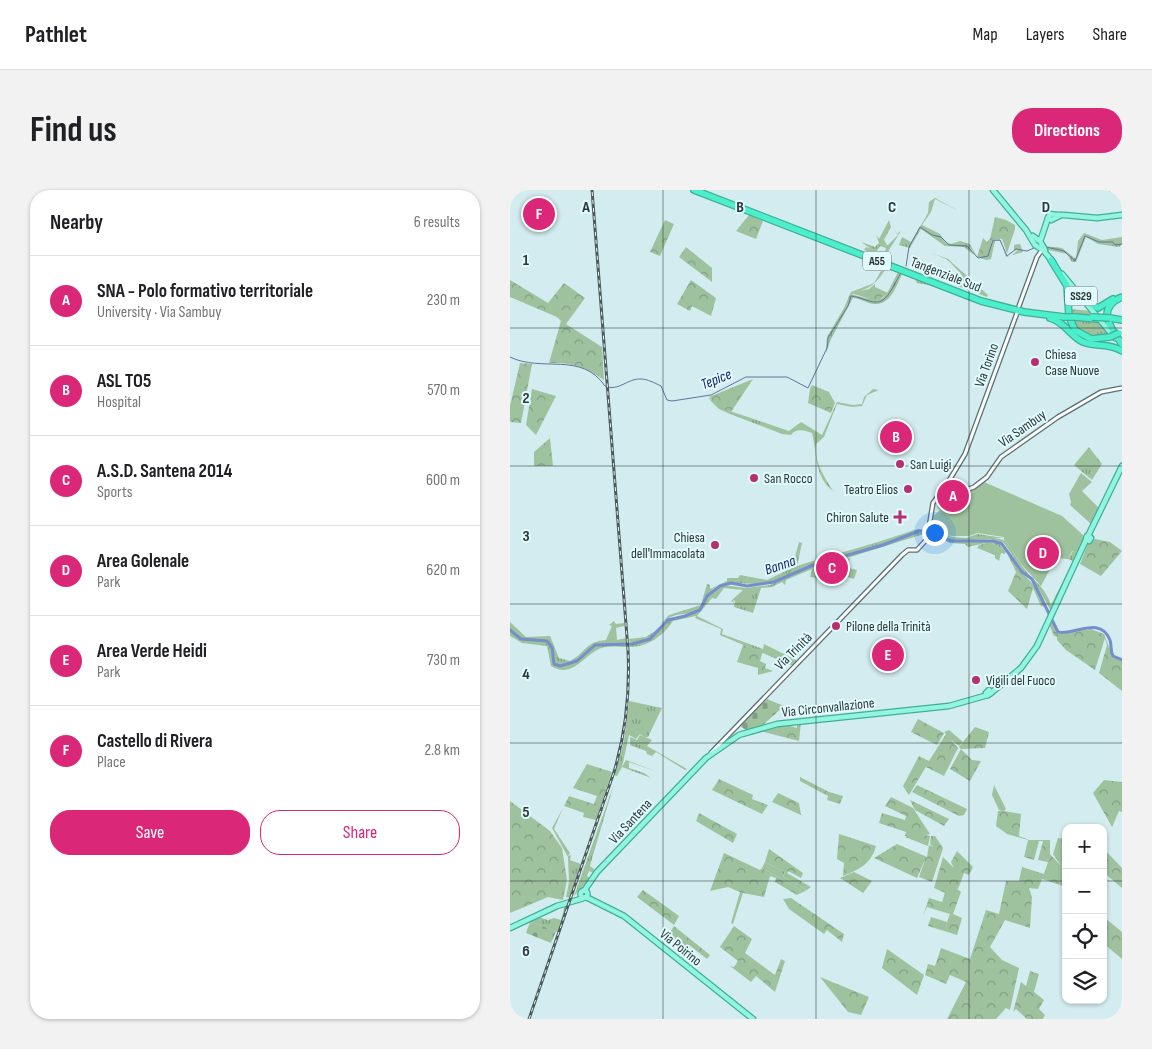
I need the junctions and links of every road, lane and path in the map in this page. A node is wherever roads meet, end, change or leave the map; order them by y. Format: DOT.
graph roads {
  1 [pos="694,190"];
  2 [pos="701,190"];
  3 [pos="994,190"];
  4 [pos="1122,216"];
  5 [pos="1039,245"];
  6 [pos="1051,260"];
  7 [pos="1122,296"];
  8 [pos="1086,301"];
  9 [pos="1019,306"];
  10 [pos="1024,312"];
  11 [pos="1017,313"];
  12 [pos="1063,315"];
  13 [pos="1122,320"];
  14 [pos="1120,333"];
  15 [pos="1122,345"];
  16 [pos="1122,351"];
  17 [pos="1122,388"];
  18 [pos="1122,466"];
  19 [pos="943,491"];
  20 [pos="927,535"];
  21 [pos="721,743"];
  22 [pos="692,772"];
  23 [pos="585,896"];
  24 [pos="510,928"];
  25 [pos="753,1019"];
  1 -- 10 [label="highway, Tangenziale Sud / A55"];
  2 -- 12 [label="highway, Tangenziale Sud / A55"];
  3 -- 5 [label="main road, SS29"];
  4 -- 5 [label="main road"];
  5 -- 6 [label="main road, SS29"];
  5 -- 8 [label="main road, SS29"];
  5 -- 9 [label="street"];
  6 -- 14 [label="highway, bridge"];
  6 -- 15 [label="main road, SS29"];
  7 -- 8 [label="highway"];
  7 -- 15 [label="highway"];
  8 -- 15 [label="main road, SS29"];
  10 -- 12 [label="highway, Tangenziale Sud / A55"];
  10 -- 16 [label="highway"];
  11 -- 19 [label="street, Via Torino"];
  12 -- 13 [label="highway, Tangenziale Sud / A55, bridge"];
  17 -- 19 [label="street, Via Sambuy"];
  18 -- 21 [label="main road, Via Circonvallazione"];
  19 -- 20 [label="street, Via Torino"];
  20 -- 21 [label="street, Via Trinità"];
  21 -- 22 [label="main road, Via Circonvallazione"];
  22 -- 23 [label="main road, Via Santena"];
  23 -- 24 [label="main road"];
  23 -- 25 [label="main road, Via Poirino"];
}
